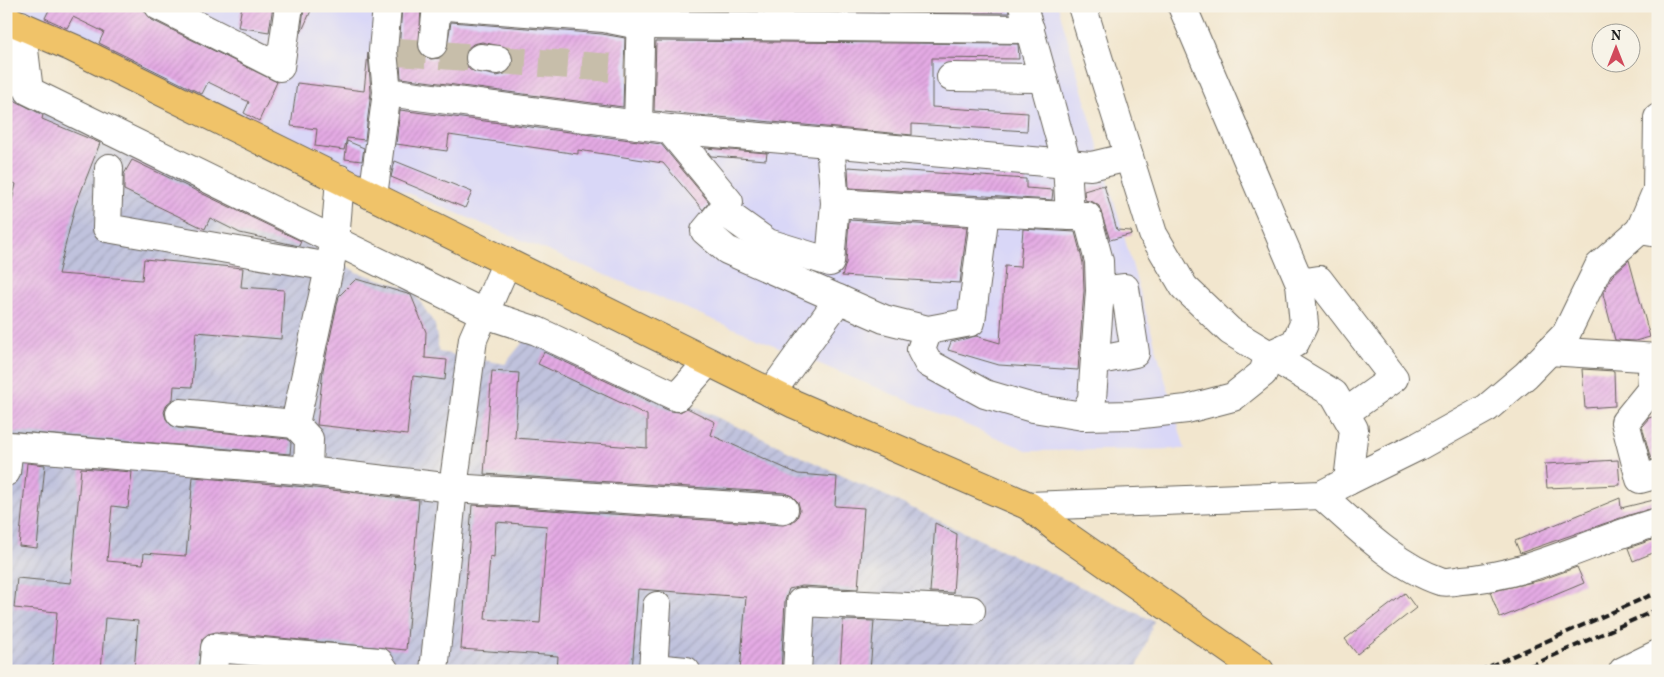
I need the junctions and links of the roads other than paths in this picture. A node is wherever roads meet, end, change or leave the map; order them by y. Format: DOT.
graph roads {
  1 [pos="159,6"];
  2 [pos="289,6"];
  3 [pos="387,6"];
  4 [pos="437,6"];
  5 [pos="446,6"];
  6 [pos="1082,6"];
  7 [pos="1182,6"];
  8 [pos="201,16"];
  9 [pos="640,16"];
  10 [pos="1026,18"];
  11 [pos="17,32"];
  12 [pos="434,44"];
  13 [pos="951,76"];
  14 [pos="1043,78"];
  15 [pos="6,85"];
  16 [pos="386,92"];
  17 [pos="1658,118"];
  18 [pos="638,125"];
  19 [pos="669,129"];
  20 [pos="830,144"];
  21 [pos="1129,157"];
  22 [pos="1067,164"];
  23 [pos="109,168"];
  24 [pos="340,179"];
  25 [pos="373,196"];
  26 [pos="835,203"];
  27 [pos="723,211"];
  28 [pos="985,212"];
  29 [pos="1070,216"];
  30 [pos="1649,232"];
  31 [pos="336,241"];
  32 [pos="507,262"];
  33 [pos="330,267"];
  34 [pos="1300,283"];
  35 [pos="1100,291"];
  36 [pos="839,299"];
  37 [pos="485,314"];
  38 [pos="928,330"];
  39 [pos="1549,351"];
  40 [pos="1269,354"];
  41 [pos="1655,358"];
  42 [pos="1095,361"];
  43 [pos="708,362"];
  44 [pos="771,393"];
  45 [pos="180,413"];
  46 [pos="1345,413"];
  47 [pos="1083,416"];
  48 [pos="295,424"];
  49 [pos="308,471"];
  50 [pos="6,472"];
  51 [pos="1658,474"];
  52 [pos="1348,481"];
  53 [pos="453,488"];
  54 [pos="1321,495"];
  55 [pos="1029,506"];
  56 [pos="784,510"];
  57 [pos="1658,522"];
  58 [pos="657,606"];
  59 [pos="971,610"];
  60 [pos="1658,654"];
  61 [pos="653,670"];
  62 [pos="213,671"];
  63 [pos="385,671"];
  64 [pos="434,671"];
  65 [pos="686,671"];
  66 [pos="797,671"];
  67 [pos="1260,671"];
  68 [pos="1623,671"];
  1 -- 8 [label="street"];
  2 -- 8 [label="street"];
  3 -- 16 [label="street"];
  4 -- 12 [label="street"];
  5 -- 9 [label="street"];
  6 -- 21 [label="street"];
  7 -- 34 [label="street"];
  9 -- 10 [label="street"];
  9 -- 18 [label="street"];
  10 -- 14 [label="street"];
  11 -- 15 [label="street"];
  11 -- 24 [label="main road"];
  11 -- 31 [label="street"];
  13 -- 14 [label="street"];
  14 -- 22 [label="street"];
  16 -- 18 [label="street"];
  16 -- 25 [label="street"];
  17 -- 30 [label="street"];
  18 -- 19 [label="street"];
  19 -- 20 [label="street"];
  19 -- 27 [label="street"];
  20 -- 22 [label="street"];
  20 -- 26 [label="street"];
  21 -- 22 [label="street"];
  21 -- 40 [label="street"];
  22 -- 29 [label="street"];
  23 -- 33 [label="street"];
  24 -- 25 [label="main road"];
  24 -- 31 [label="street"];
  25 -- 32 [label="main road"];
  26 -- 27 [label="street"];
  26 -- 28 [label="street"];
  27 -- 36 [label="street"];
  28 -- 29 [label="street"];
  28 -- 38 [label="street"];
  29 -- 35 [label="street"];
  30 -- 39 [label="street"];
  31 -- 33 [label="street"];
  31 -- 37 [label="street"];
  32 -- 37 [label="street"];
  32 -- 43 [label="main road"];
  33 -- 48 [label="street"];
  34 -- 40 [label="street"];
  34 -- 46 [label="street"];
  35 -- 42 [label="street"];
  35 -- 42 [label="street"];
  36 -- 38 [label="street"];
  36 -- 44 [label="street"];
  37 -- 43 [label="street"];
  37 -- 53 [label="street"];
  38 -- 47 [label="street"];
  39 -- 41 [label="street"];
  39 -- 52 [label="street"];
  40 -- 46 [label="street"];
  40 -- 47 [label="street"];
  41 -- 51 [label="street"];
  42 -- 47 [label="street"];
  43 -- 44 [label="main road"];
  44 -- 55 [label="main road"];
  45 -- 48 [label="street"];
  46 -- 52 [label="street"];
  48 -- 49 [label="street"];
  49 -- 50 [label="street"];
  49 -- 53 [label="street"];
  52 -- 54 [label="street"];
  53 -- 56 [label="street"];
  53 -- 64 [label="street"];
  54 -- 55 [label="street"];
  54 -- 57 [label="street"];
  55 -- 67 [label="main road"];
  58 -- 61 [label="street"];
  59 -- 66 [label="street"];
  60 -- 68 [label="street"];
  61 -- 65 [label="street"];
  62 -- 63 [label="street"];
}
